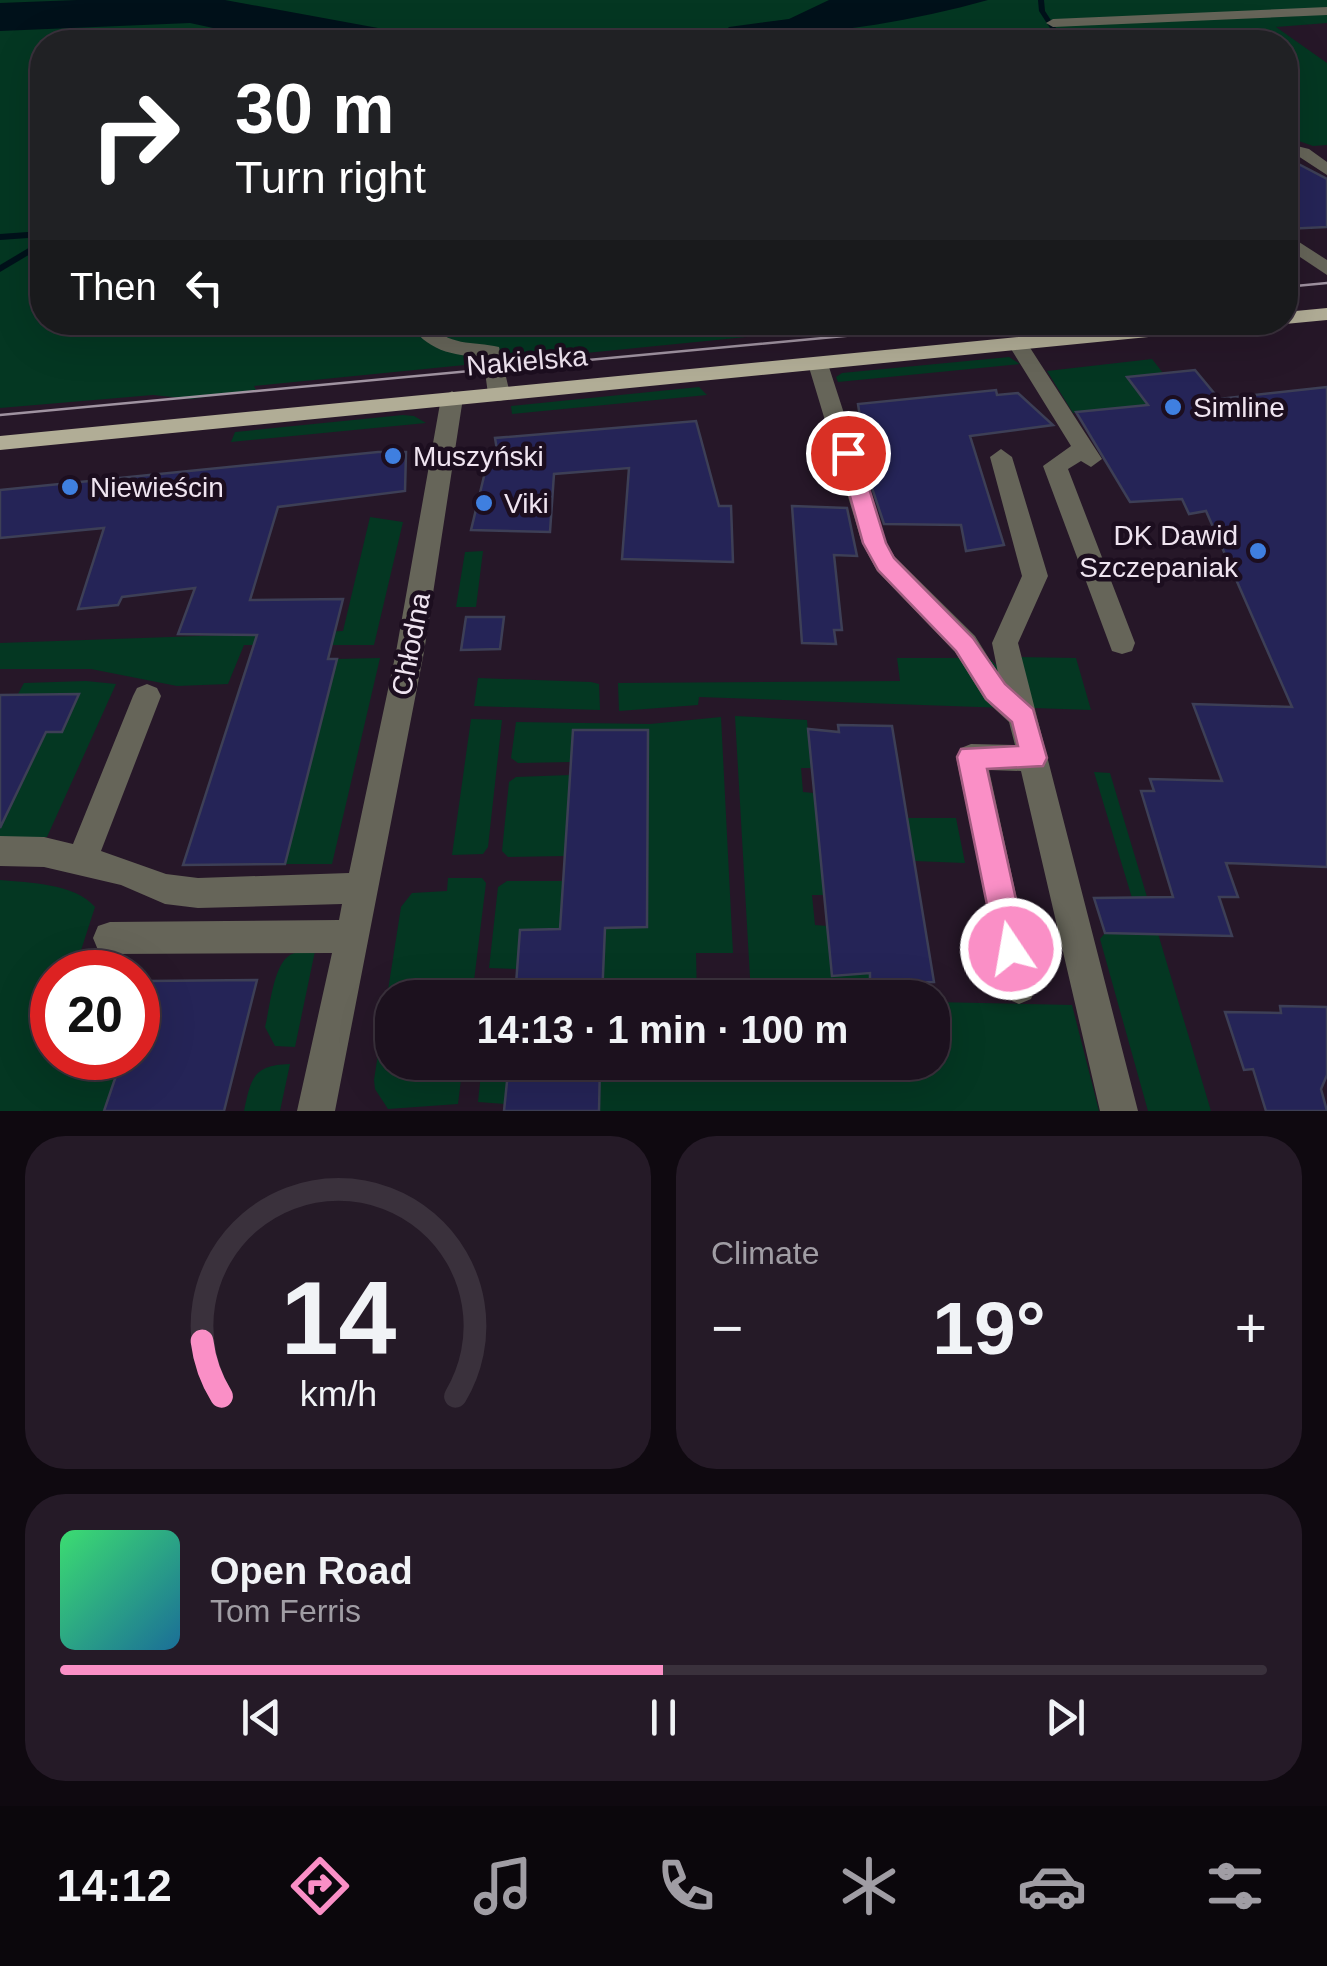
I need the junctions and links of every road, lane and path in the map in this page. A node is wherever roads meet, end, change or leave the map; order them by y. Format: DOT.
graph roads {
  1 [pos="1327,11"];
  2 [pos="1053,23"];
  3 [pos="1298,151"];
  4 [pos="1327,170"];
  5 [pos="1298,245"];
  6 [pos="1327,249"];
  7 [pos="1306,250"];
  8 [pos="1327,269"];
  9 [pos="1327,314"];
  10 [pos="1298,317"];
  11 [pos="429,335"];
  12 [pos="1109,335"];
  13 [pos="1018,344"];
  14 [pos="818,364"];
  15 [pos="499,394"];
  16 [pos="452,398"];
  17 [pos="0,443"];
  18 [pos="1001,456"];
  19 [pos="1122,643"];
  20 [pos="146,696"];
  21 [pos="1024,717"];
  22 [pos="1034,758"];
  23 [pos="0,851"];
  24 [pos="82,860"];
  25 [pos="361,888"];
  26 [pos="352,936"];
  27 [pos="110,938"];
  28 [pos="1020,987"];
  29 [pos="316,1111"];
  30 [pos="1119,1111"];
  1 -- 2 [label="street"];
  3 -- 4 [label="street"];
  5 -- 7 [label="street"];
  6 -- 7 [label="street"];
  7 -- 8 [label="street"];
  9 -- 10 [label="main road"];
  11 -- 15 [label="street"];
  12 -- 13 [label="main road, Nakielska"];
  13 -- 14 [label="main road, Nakielska"];
  13 -- 19 [label="street"];
  14 -- 15 [label="main road, Nakielska"];
  14 -- 21 [label="street"];
  15 -- 16 [label="main road, Nakielska"];
  16 -- 17 [label="main road, Nakielska"];
  16 -- 25 [label="street, Chłodna"];
  18 -- 21 [label="street"];
  20 -- 24 [label="street"];
  21 -- 22 [label="street"];
  22 -- 28 [label="street"];
  22 -- 30 [label="street"];
  23 -- 24 [label="street"];
  24 -- 25 [label="street"];
  25 -- 26 [label="street, Chłodna"];
  26 -- 27 [label="street"];
  26 -- 29 [label="street, Chłodna"];
}
